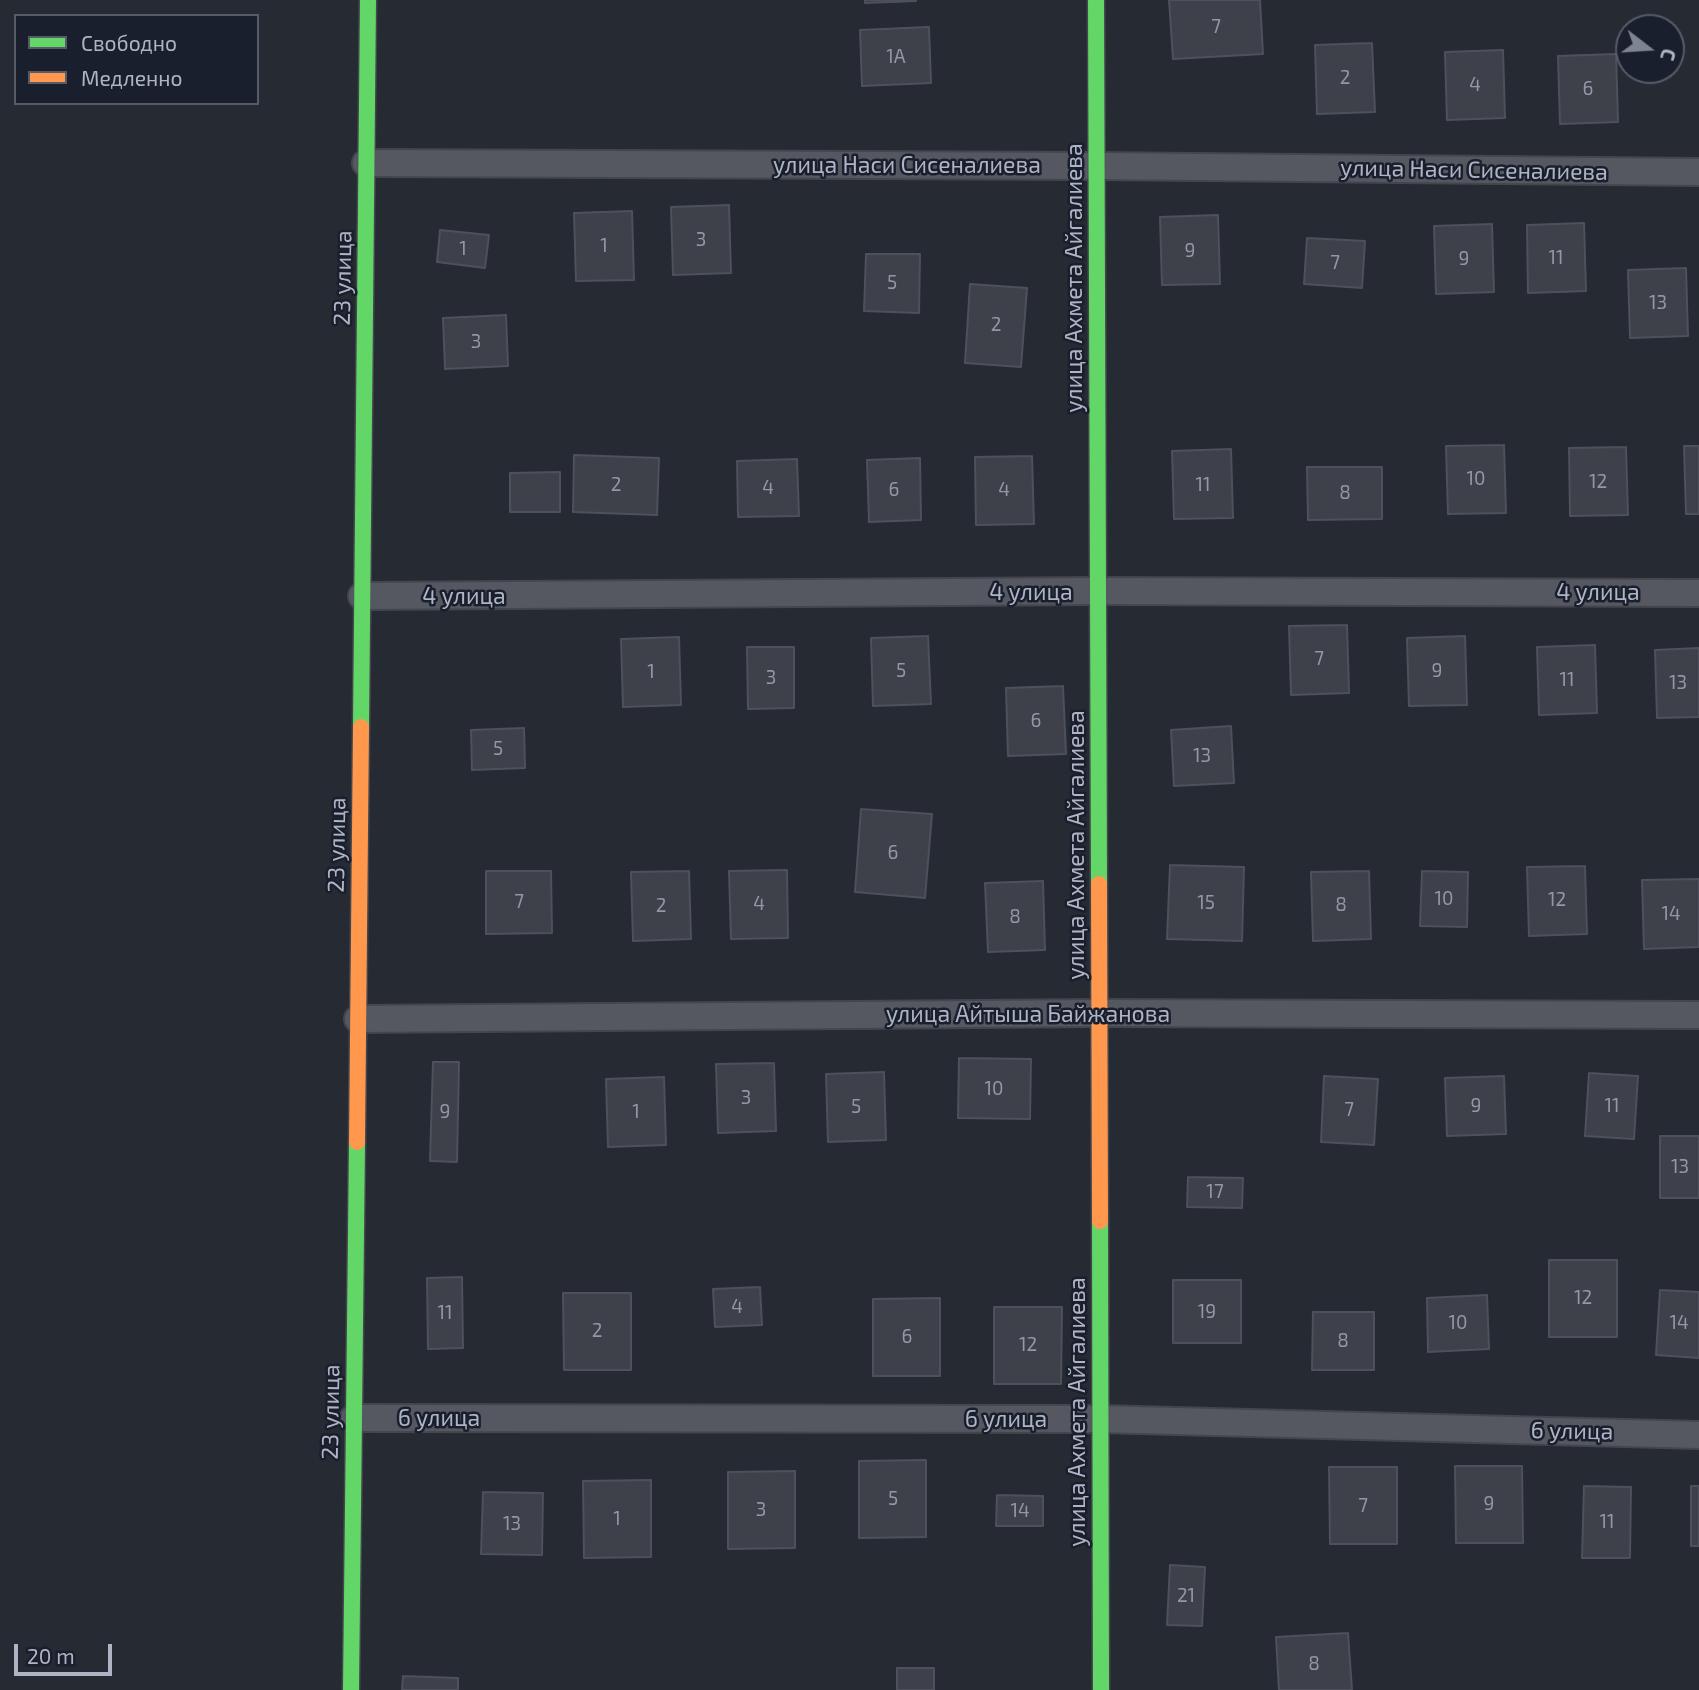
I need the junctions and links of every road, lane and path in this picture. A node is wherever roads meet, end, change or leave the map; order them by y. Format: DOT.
graph roads {
  1 [pos="368,0"];
  2 [pos="1096,0"];
  3 [pos="366,163"];
  4 [pos="1097,166"];
  5 [pos="1699,173"];
  6 [pos="1098,592"];
  7 [pos="1699,593"];
  8 [pos="362,596"];
  9 [pos="1098,1013"];
  10 [pos="1699,1015"];
  11 [pos="358,1019"];
  12 [pos="354,1418"];
  13 [pos="1100,1419"];
  14 [pos="1699,1435"];
  15 [pos="351,1690"];
  16 [pos="1101,1690"];
  1 -- 3 [label="street, 23 улица"];
  2 -- 4 [label="street, улица Ахмета Айгалиева"];
  3 -- 4 [label="street, улица Наси Сисеналиева"];
  3 -- 8 [label="street, 23 улица"];
  4 -- 5 [label="street, улица Наси Сисеналиева"];
  4 -- 6 [label="street, улица Ахмета Айгалиева"];
  6 -- 7 [label="street, 4 улица"];
  6 -- 8 [label="street, 4 улица"];
  6 -- 9 [label="street, улица Ахмета Айгалиева"];
  8 -- 11 [label="street, 23 улица"];
  9 -- 10 [label="street, улица Айтыша Байжанова"];
  9 -- 11 [label="street, улица Айтыша Байжанова"];
  9 -- 13 [label="street, улица Ахмета Айгалиева"];
  11 -- 12 [label="street, 23 улица"];
  12 -- 13 [label="street, 6 улица"];
  12 -- 15 [label="street, 23 улица"];
  13 -- 14 [label="street, 6 улица"];
  13 -- 16 [label="street, улица Ахмета Айгалиева"];
}
